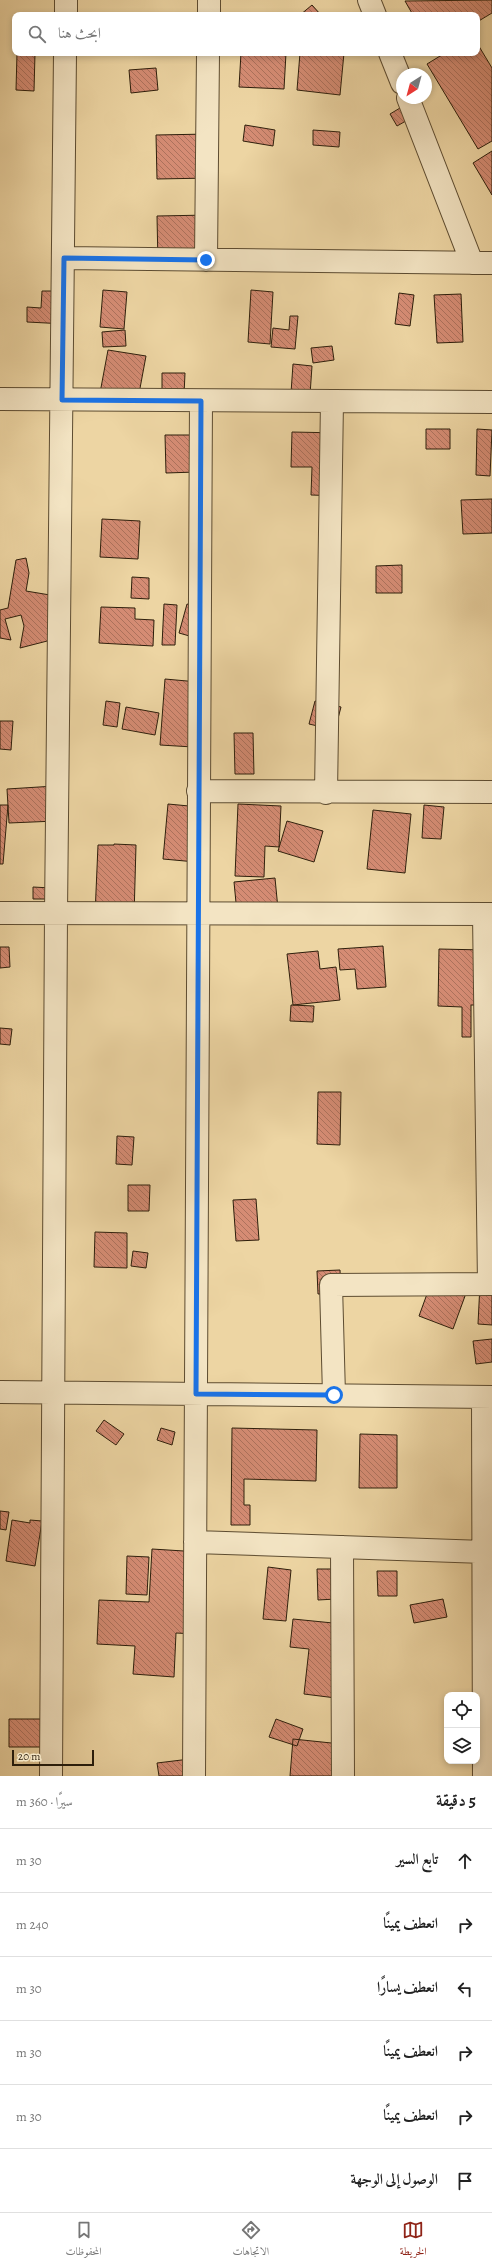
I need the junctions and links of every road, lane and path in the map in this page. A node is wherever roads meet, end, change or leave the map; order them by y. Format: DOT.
graph roads {
  1 [pos="66,0"];
  2 [pos="209,0"];
  3 [pos="369,0"];
  4 [pos="66,12"];
  5 [pos="209,12"];
  6 [pos="374,12"];
  7 [pos="65,56"];
  8 [pos="208,56"];
  9 [pos="391,56"];
  10 [pos="396,68"];
  11 [pos="411,104"];
  12 [pos="64,258"];
  13 [pos="206,260"];
  14 [pos="482,263"];
  15 [pos="0,399"];
  16 [pos="62,400"];
  17 [pos="201,401"];
  18 [pos="332,401"];
  19 [pos="492,402"];
  20 [pos="198,791"];
  21 [pos="492,792"];
  22 [pos="326,793"];
  23 [pos="0,913"];
  24 [pos="56,913"];
  25 [pos="197,914"];
  26 [pos="488,914"];
  27 [pos="491,1284"];
  28 [pos="0,1392"];
  29 [pos="52,1393"];
  30 [pos="196,1394"];
  31 [pos="334,1395"];
  32 [pos="488,1397"];
  33 [pos="195,1542"];
  34 [pos="342,1547"];
  35 [pos="484,1552"];
  36 [pos="488,1712"];
  37 [pos="51,1776"];
  38 [pos="194,1776"];
  39 [pos="343,1776"];
  40 [pos="484,1776"];
  1 -- 4 [label="street"];
  2 -- 5 [label="street"];
  3 -- 6 [label="street"];
  7 -- 12 [label="street"];
  8 -- 13 [label="street"];
  9 -- 10 [label="street"];
  11 -- 14 [label="street"];
  12 -- 13 [label="street"];
  12 -- 16 [label="street"];
  13 -- 14 [label="street"];
  15 -- 16 [label="street"];
  16 -- 17 [label="street"];
  16 -- 24 [label="street"];
  17 -- 18 [label="street"];
  17 -- 20 [label="street"];
  18 -- 19 [label="street"];
  18 -- 22 [label="street"];
  20 -- 22 [label="street"];
  20 -- 25 [label="street"];
  21 -- 22 [label="street"];
  23 -- 24 [label="street"];
  24 -- 25 [label="street"];
  24 -- 29 [label="street"];
  25 -- 26 [label="street"];
  25 -- 30 [label="street"];
  26 -- 27 [label="street"];
  27 -- 31 [label="street"];
  28 -- 29 [label="street"];
  29 -- 30 [label="street"];
  29 -- 37 [label="street"];
  30 -- 31 [label="street"];
  30 -- 33 [label="street"];
  31 -- 32 [label="street"];
  32 -- 35 [label="street"];
  33 -- 34 [label="street"];
  33 -- 38 [label="street"];
  34 -- 35 [label="street"];
  34 -- 39 [label="street"];
  35 -- 36 [label="street"];
  36 -- 40 [label="street"];
}
